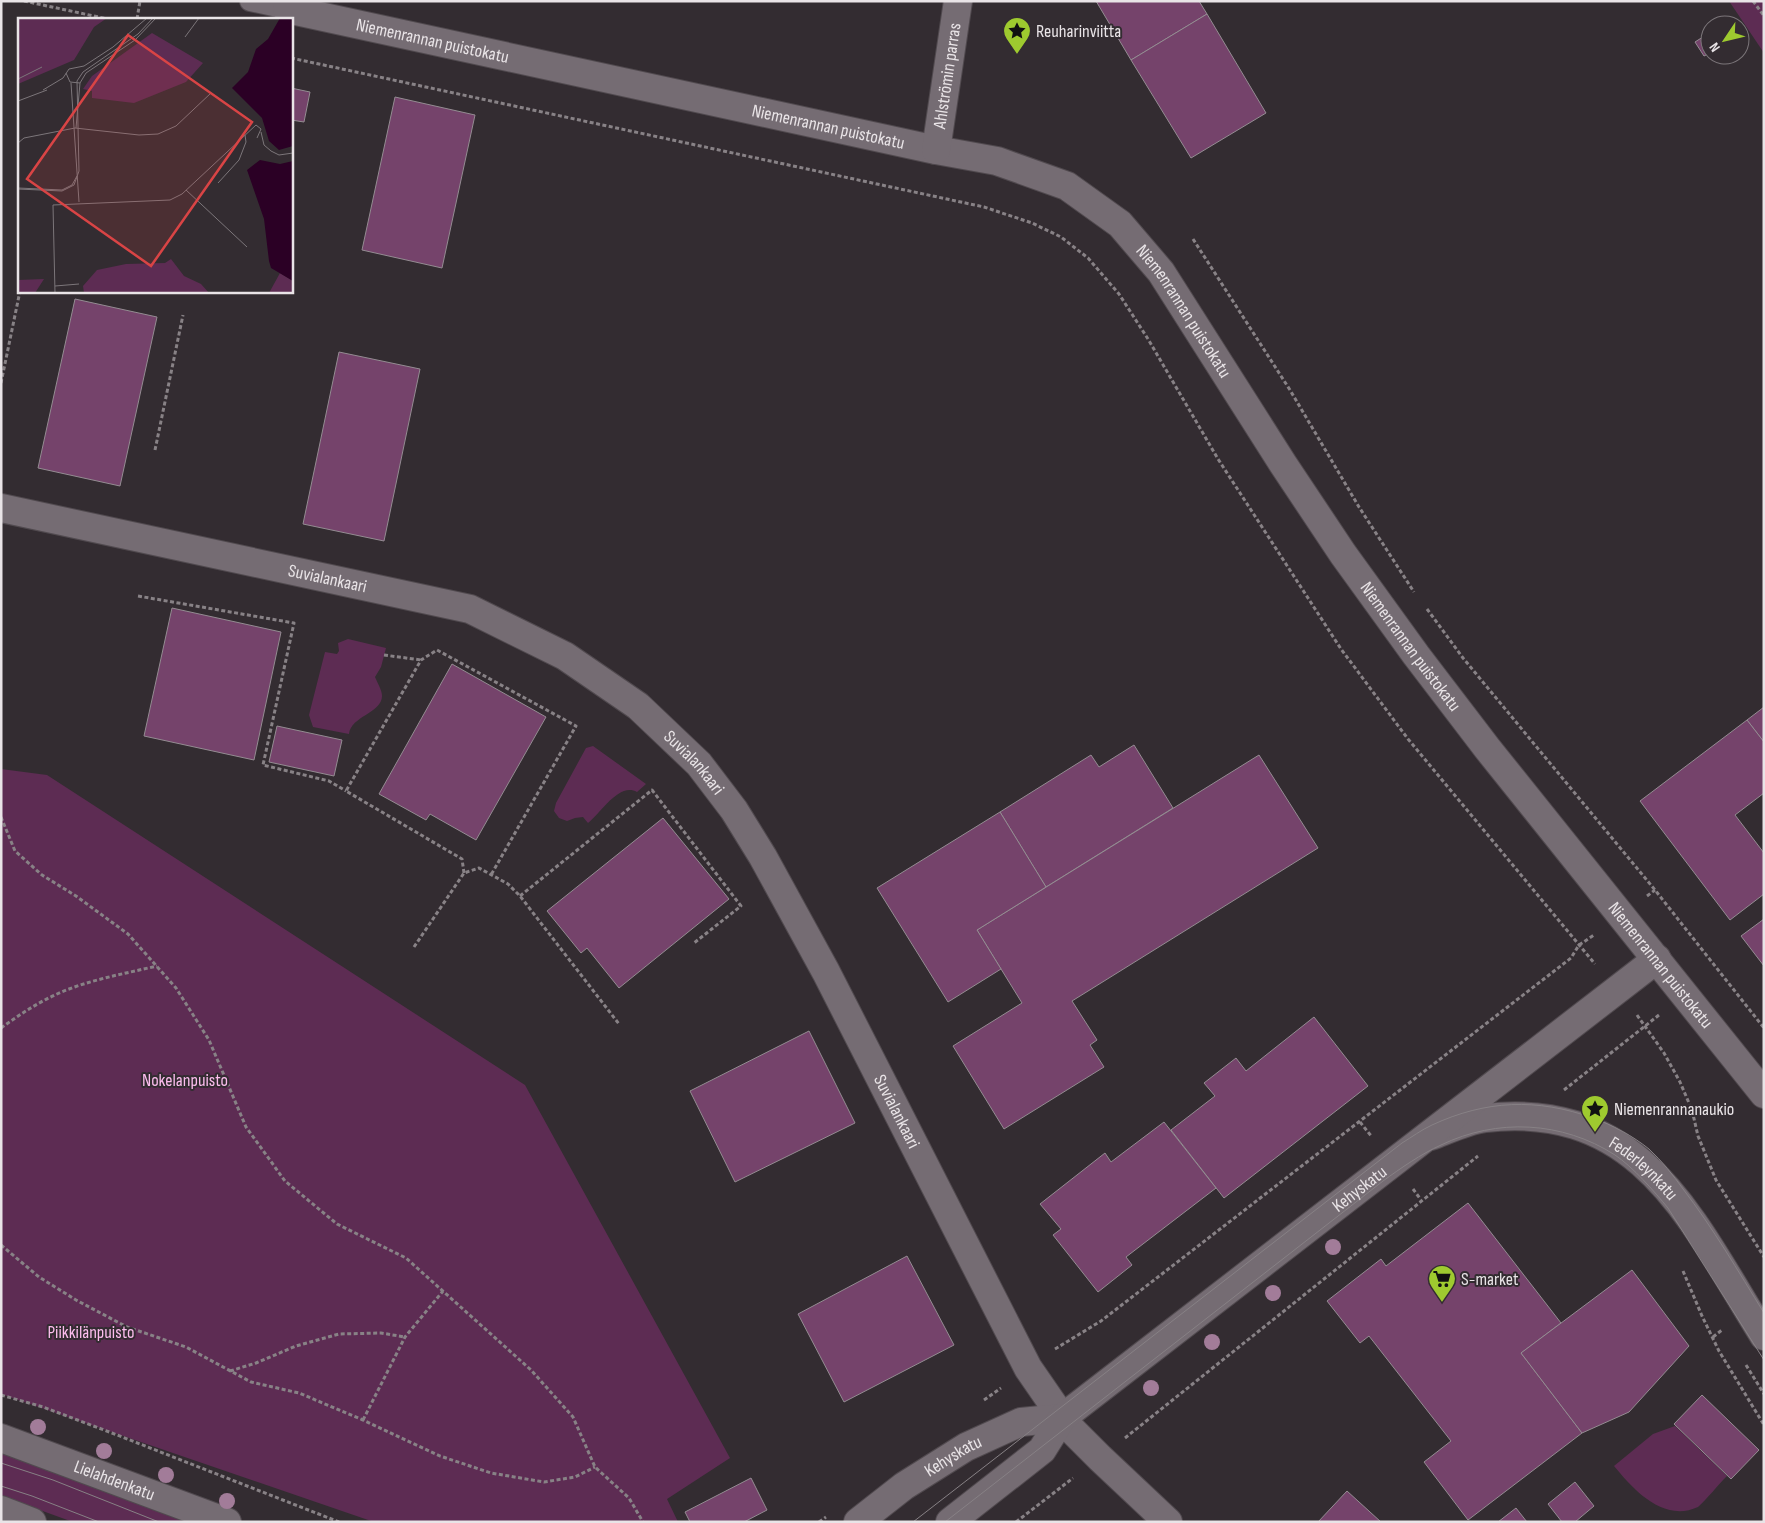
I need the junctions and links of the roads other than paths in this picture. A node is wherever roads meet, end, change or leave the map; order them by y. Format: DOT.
graph roads {
  1 [pos="250,1"];
  2 [pos="958,1"];
  3 [pos="286,9"];
  4 [pos="936,150"];
  5 [pos="1,508"];
  6 [pos="1657,960"];
  7 [pos="1764,1094"];
  8 [pos="1425,1138"];
  9 [pos="1764,1336"];
  10 [pos="1062,1418"];
  11 [pos="1,1438"];
  12 [pos="1,1510"];
  13 [pos="32,1522"];
  14 [pos="228,1522"];
  15 [pos="858,1522"];
  16 [pos="950,1522"];
  17 [pos="1168,1522"];
  1 -- 3 [label="lane"];
  2 -- 4 [label="street, Ahlströmin parras"];
  3 -- 4 [label="street, Niemenrannan puistokatu"];
  4 -- 6 [label="street, Niemenrannan puistokatu"];
  5 -- 10 [label="street, Suvialankaari"];
  6 -- 7 [label="street, Niemenrannan puistokatu"];
  6 -- 8 [label="street, Kehyskatu"];
  8 -- 9 [label="street, Federleynkatu"];
  8 -- 10 [label="street, Kehyskatu"];
  10 -- 15 [label="street, Kehyskatu"];
  10 -- 16 [label="street, Kehyskatu"];
  10 -- 17 [label="street, Suvialankaari"];
  11 -- 14 [label="street, Lielahdenkatu"];
  12 -- 13 [label="street"];
}
